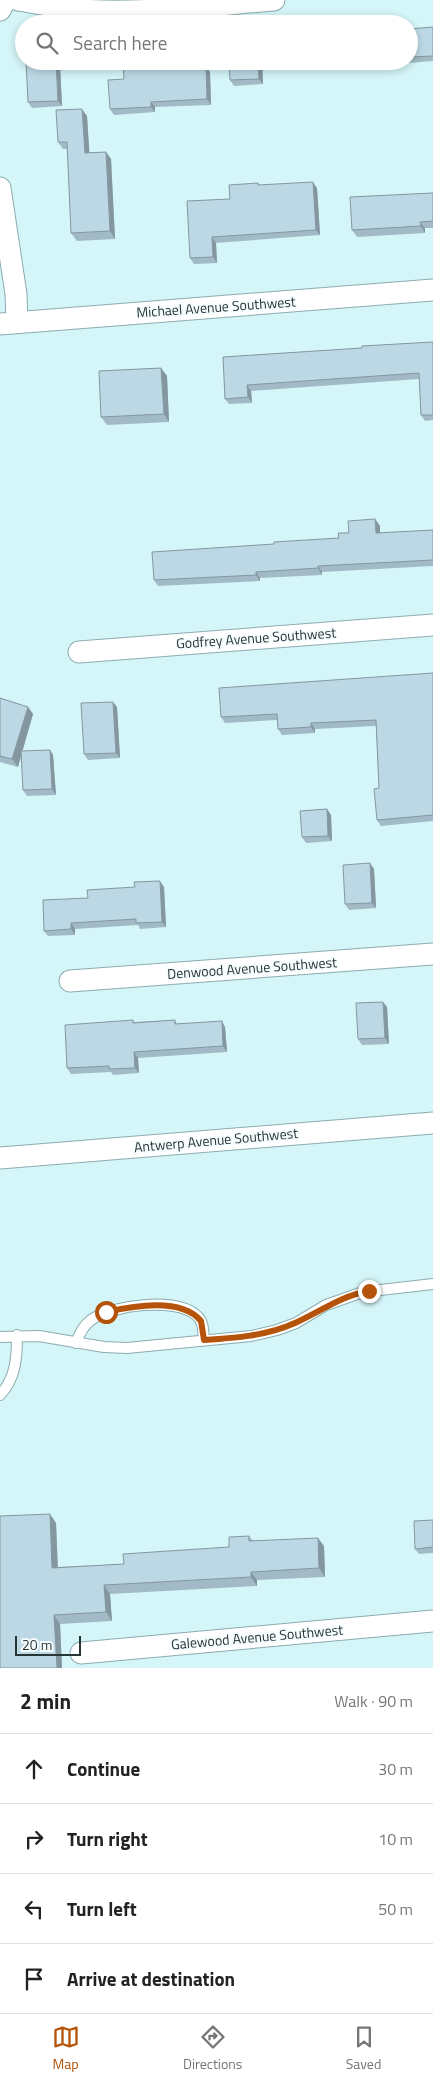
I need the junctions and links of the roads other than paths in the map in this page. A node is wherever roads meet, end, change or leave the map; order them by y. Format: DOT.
graph roads {
  1 [pos="5,0"];
  2 [pos="18,0"];
  3 [pos="274,0"];
  4 [pos="0,10"];
  5 [pos="0,188"];
  6 [pos="433,290"];
  7 [pos="9,323"];
  8 [pos="433,625"];
  9 [pos="79,652"];
  10 [pos="433,954"];
  11 [pos="70,981"];
  12 [pos="433,1123"];
  13 [pos="0,1158"];
  14 [pos="433,1284"];
  15 [pos="17,1335"];
  16 [pos="0,1337"];
  17 [pos="204,1340"];
  18 [pos="76,1343"];
  19 [pos="0,1395"];
  20 [pos="433,1621"];
  21 [pos="80,1653"];
  1 -- 4 [label="street"];
  2 -- 3 [label="street"];
  5 -- 7 [label="street"];
  6 -- 7 [label="street, Michael Avenue Southwest"];
  8 -- 9 [label="street, Godfrey Avenue Southwest"];
  10 -- 11 [label="street, Denwood Avenue Southwest"];
  12 -- 13 [label="street, Antwerp Avenue Southwest"];
  14 -- 17 [label="lane"];
  15 -- 16 [label="lane"];
  15 -- 18 [label="lane"];
  15 -- 19 [label="lane"];
  17 -- 18 [label="lane"];
  17 -- 18 [label="lane"];
  20 -- 21 [label="street, Galewood Avenue Southwest"];
}
